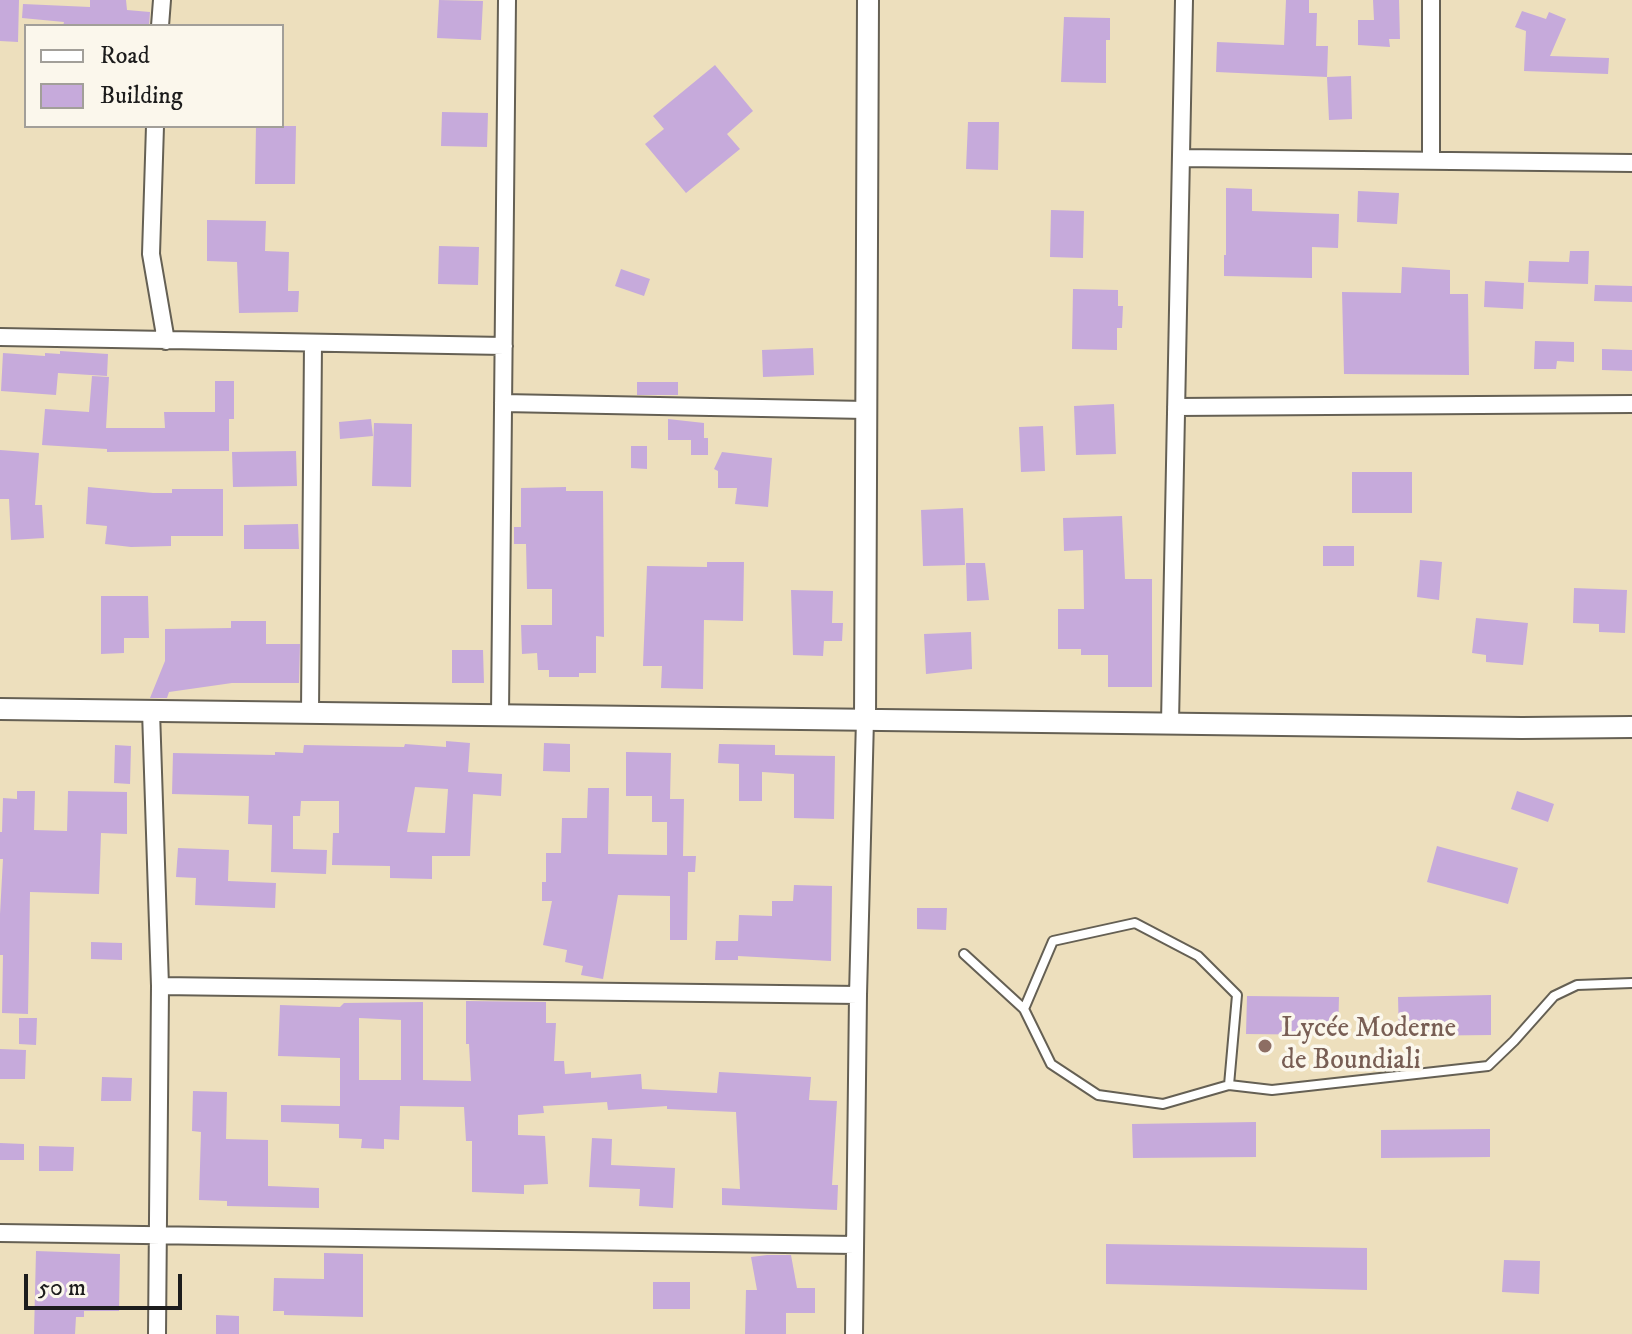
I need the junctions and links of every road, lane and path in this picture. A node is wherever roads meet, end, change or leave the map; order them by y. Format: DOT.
graph roads {
  1 [pos="162,0"];
  2 [pos="507,0"];
  3 [pos="868,0"];
  4 [pos="1184,0"];
  5 [pos="1431,0"];
  6 [pos="160,24"];
  7 [pos="155,128"];
  8 [pos="1181,158"];
  9 [pos="1431,161"];
  10 [pos="1632,163"];
  11 [pos="0,337"];
  12 [pos="166,341"];
  13 [pos="313,343"];
  14 [pos="504,346"];
  15 [pos="503,403"];
  16 [pos="1632,404"];
  17 [pos="1176,407"];
  18 [pos="866,410"];
  19 [pos="0,709"];
  20 [pos="151,711"];
  21 [pos="310,712"];
  22 [pos="500,714"];
  23 [pos="865,719"];
  24 [pos="1170,723"];
  25 [pos="1632,727"];
  26 [pos="964,954"];
  27 [pos="1632,983"];
  28 [pos="160,986"];
  29 [pos="858,995"];
  30 [pos="1024,1009"];
  31 [pos="1229,1085"];
  32 [pos="0,1233"];
  33 [pos="158,1235"];
  34 [pos="855,1245"];
  35 [pos="157,1334"];
  36 [pos="854,1334"];
  1 -- 6 [label="street"];
  2 -- 14 [label="street"];
  3 -- 18 [label="street"];
  4 -- 8 [label="street"];
  5 -- 9 [label="street"];
  7 -- 12 [label="street"];
  8 -- 9 [label="street"];
  8 -- 17 [label="street"];
  9 -- 10 [label="street"];
  11 -- 12 [label="street"];
  12 -- 13 [label="street"];
  13 -- 14 [label="street"];
  13 -- 21 [label="street"];
  14 -- 15 [label="street"];
  15 -- 18 [label="street"];
  15 -- 22 [label="street"];
  16 -- 17 [label="street"];
  17 -- 24 [label="street"];
  18 -- 23 [label="street"];
  19 -- 20 [label="street"];
  20 -- 21 [label="street"];
  20 -- 28 [label="street"];
  21 -- 22 [label="street"];
  22 -- 23 [label="street"];
  23 -- 24 [label="street"];
  23 -- 29 [label="street"];
  24 -- 25 [label="street"];
  26 -- 30 [label="lane"];
  27 -- 31 [label="lane"];
  28 -- 29 [label="street"];
  28 -- 33 [label="street"];
  29 -- 34 [label="street"];
  30 -- 31 [label="lane"];
  30 -- 31 [label="lane"];
  32 -- 33 [label="street"];
  33 -- 34 [label="street"];
  33 -- 35 [label="street"];
  34 -- 36 [label="street"];
}
